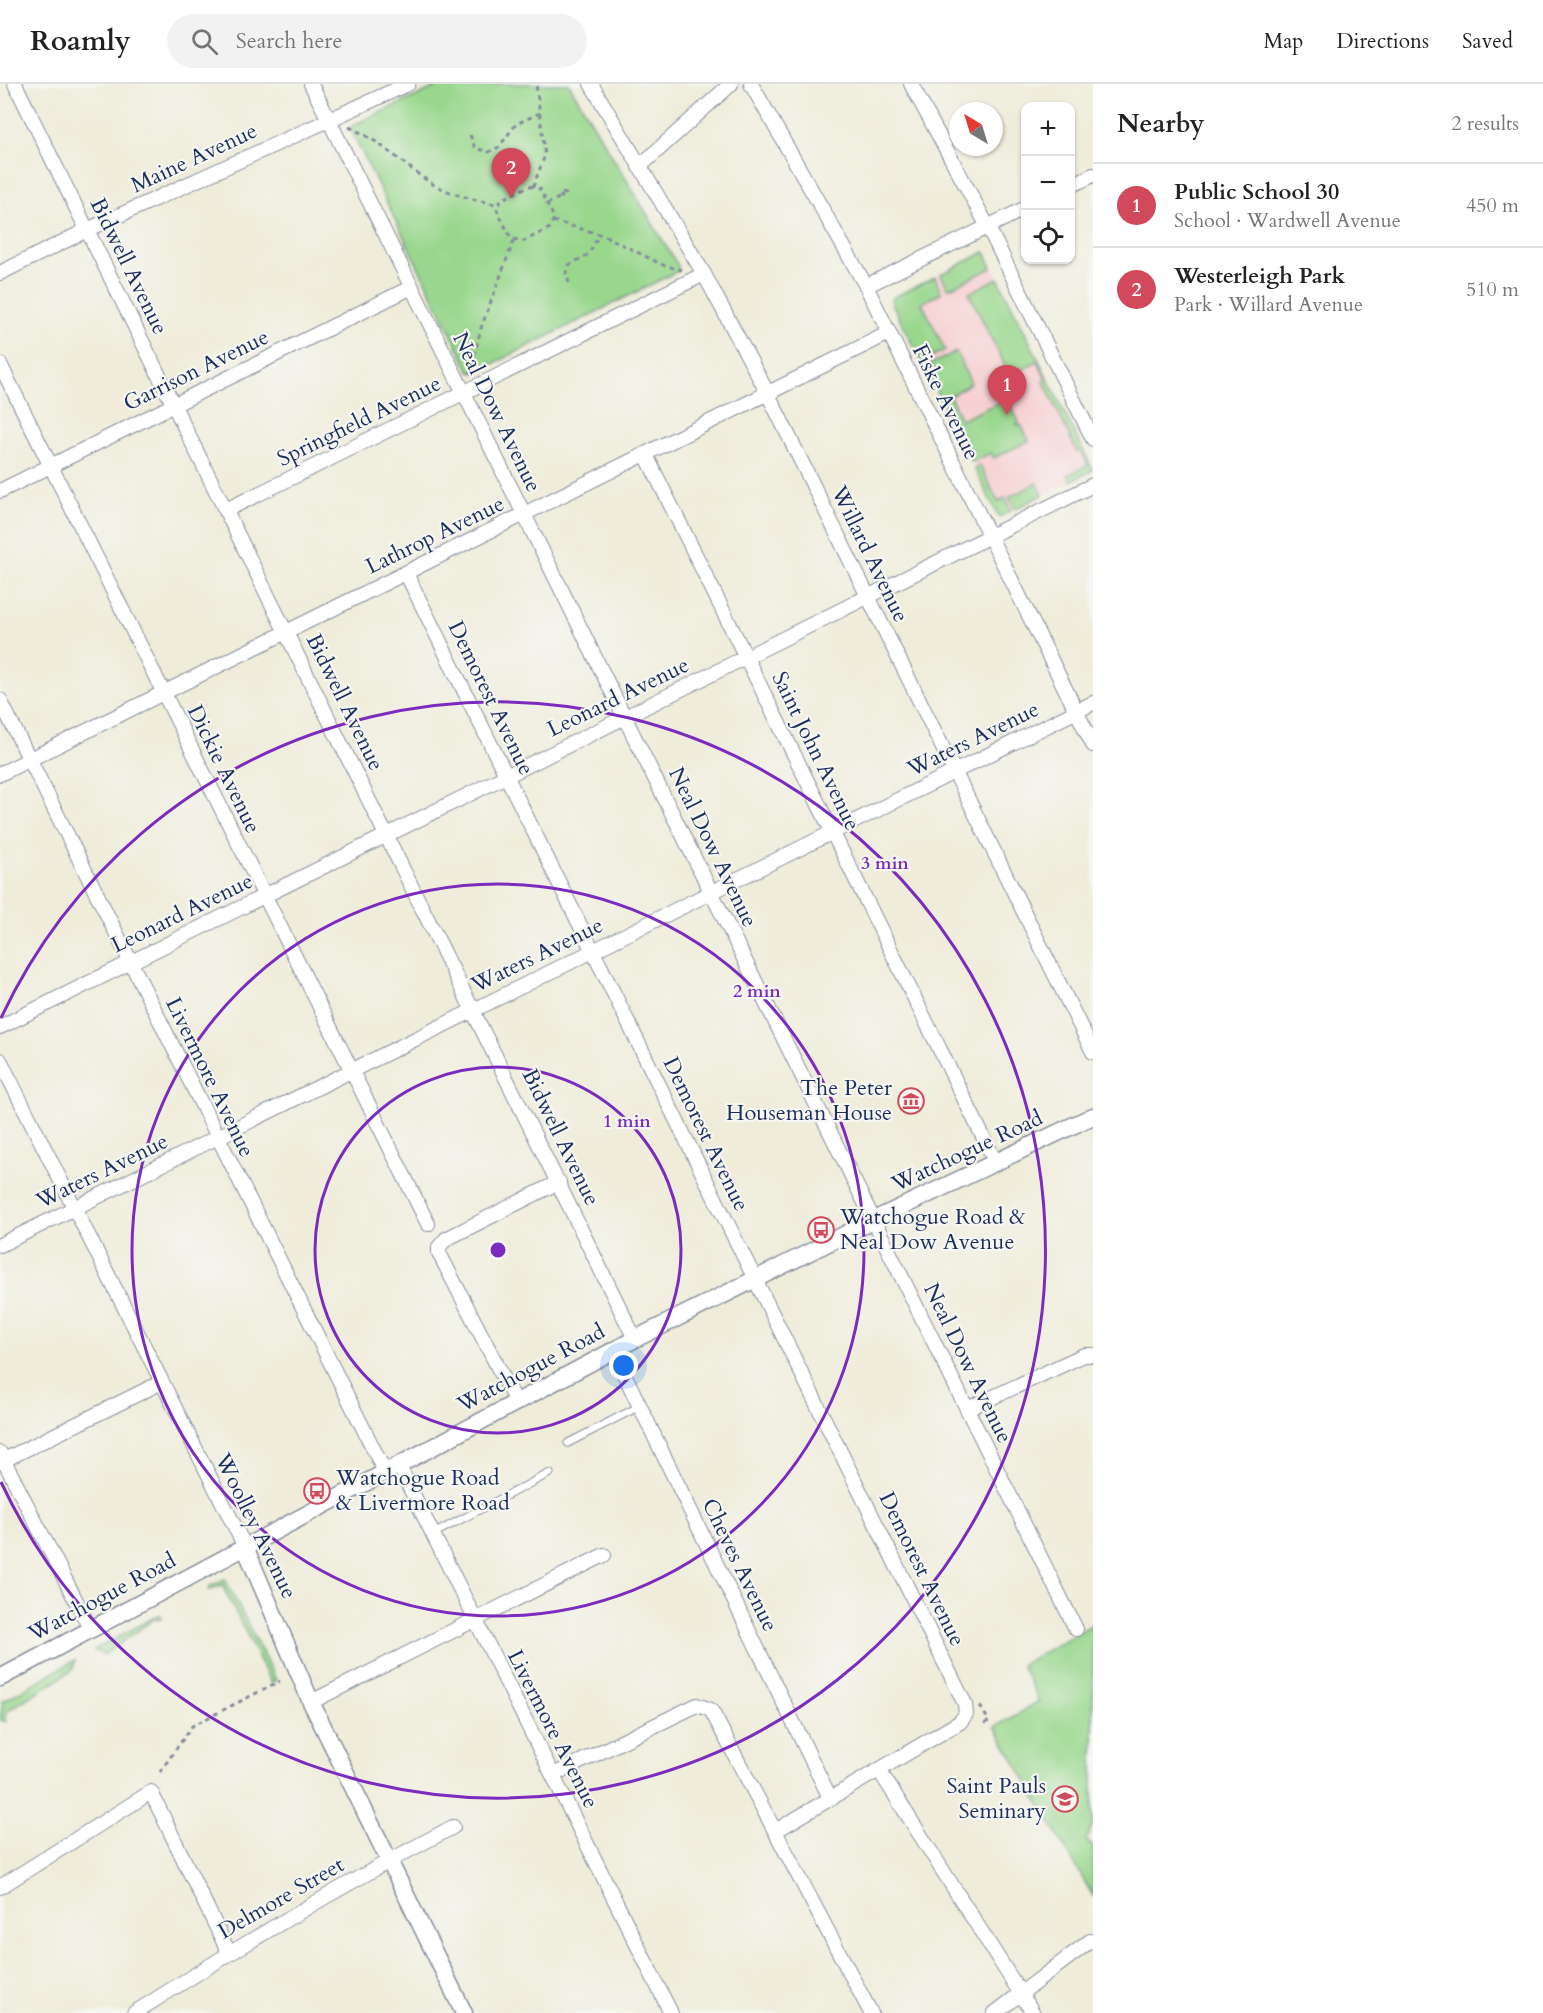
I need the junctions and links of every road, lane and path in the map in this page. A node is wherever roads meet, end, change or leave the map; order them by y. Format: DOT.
graph roads {
  1 [pos="15,84"];
  2 [pos="311,84"];
  3 [pos="408,84"];
  4 [pos="536,84"];
  5 [pos="591,84"];
  6 [pos="731,84"];
  7 [pos="751,84"];
  8 [pos="911,84"];
  9 [pos="540,113"];
  10 [pos="328,120"];
  11 [pos="348,126"];
  12 [pos="470,135"];
  13 [pos="639,167"];
  14 [pos="1093,175"];
  15 [pos="1075,184"];
  16 [pos="533,187"];
  17 [pos="561,196"];
  18 [pos="547,204"];
  19 [pos="499,205"];
  20 [pos="1022,210"];
  21 [pos="553,221"];
  22 [pos="988,227"];
  23 [pos="87,230"];
  24 [pos="599,234"];
  25 [pos="514,239"];
  26 [pos="682,270"];
  27 [pos="0,273"];
  28 [pos="704,274"];
  29 [pos="569,283"];
  30 [pos="866,286"];
  31 [pos="412,287"];
  32 [pos="889,333"];
  33 [pos="0,364"];
  34 [pos="470,374"];
  35 [pos="464,393"];
  36 [pos="768,394"];
  37 [pos="174,404"];
  38 [pos="1093,439"];
  39 [pos="646,454"];
  40 [pos="50,466"];
  41 [pos="1093,486"];
  42 [pos="0,491"];
  43 [pos="226,510"];
  44 [pos="524,515"];
  45 [pos="990,537"];
  46 [pos="406,573"];
  47 [pos="868,597"];
  48 [pos="287,632"];
  49 [pos="746,657"];
  50 [pos="163,693"];
  51 [pos="0,700"];
  52 [pos="1093,703"];
  53 [pos="1076,711"];
  54 [pos="625,717"];
  55 [pos="1093,745"];
  56 [pos="30,759"];
  57 [pos="955,772"];
  58 [pos="0,774"];
  59 [pos="506,776"];
  60 [pos="833,832"];
  61 [pos="388,835"];
  62 [pos="711,892"];
  63 [pos="264,896"];
  64 [pos="592,951"];
  65 [pos="130,963"];
  66 [pos="474,1010"];
  67 [pos="0,1027"];
  68 [pos="1093,1052"];
  69 [pos="0,1060"];
  70 [pos="351,1071"];
  71 [pos="1093,1116"];
  72 [pos="217,1138"];
  73 [pos="996,1163"];
  74 [pos="560,1182"];
  75 [pos="73,1209"];
  76 [pos="874,1220"];
  77 [pos="428,1224"];
  78 [pos="0,1245"];
  79 [pos="755,1278"];
  80 [pos="635,1339"];
  81 [pos="613,1351"];
  82 [pos="1093,1355"];
  83 [pos="160,1383"];
  84 [pos="516,1402"];
  85 [pos="639,1406"];
  86 [pos="967,1409"];
  87 [pos="568,1443"];
  88 [pos="1,1459"];
  89 [pos="392,1468"];
  90 [pos="550,1473"];
  91 [pos="433,1534"];
  92 [pos="244,1547"];
  93 [pos="604,1555"];
  94 [pos="475,1619"];
  95 [pos="90,1628"];
  96 [pos="1076,1629"];
  97 [pos="0,1678"];
  98 [pos="280,1681"];
  99 [pos="310,1702"];
  100 [pos="978,1703"];
  101 [pos="982,1725"];
  102 [pos="879,1770"];
  103 [pos="160,1772"];
  104 [pos="553,1775"];
  105 [pos="830,1798"];
  106 [pos="453,1827"];
  107 [pos="777,1830"];
  108 [pos="388,1860"];
  109 [pos="1,1886"];
  110 [pos="1090,1941"];
  111 [pos="229,1953"];
  112 [pos="1021,1994"];
  113 [pos="134,2013"];
  114 [pos="464,2013"];
  115 [pos="671,2013"];
  116 [pos="871,2013"];
  117 [pos="995,2013"];
  118 [pos="1033,2013"];
  1 -- 23 [label="street, Bidwell Avenue"];
  2 -- 10 [label="street, Neal Dow Avenue"];
  3 -- 10 [label="street, Maine Avenue"];
  4 -- 9 [label="path"];
  5 -- 13 [label="street, Willard Avenue"];
  6 -- 13 [label="street"];
  7 -- 30 [label="street, Fiske Avenue"];
  8 -- 22 [label="street"];
  9 -- 12 [label="path"];
  9 -- 16 [label="path"];
  10 -- 23 [label="street, Maine Avenue"];
  10 -- 31 [label="street, Neal Dow Avenue"];
  11 -- 19 [label="path"];
  13 -- 28 [label="street, Willard Avenue"];
  14 -- 15 [label="street"];
  16 -- 18 [label="path"];
  16 -- 19 [label="path"];
  17 -- 18 [label="path"];
  18 -- 21 [label="path"];
  19 -- 25 [label="path"];
  20 -- 22 [label="street"];
  21 -- 24 [label="path"];
  21 -- 25 [label="path"];
  22 -- 30 [label="street"];
  22 -- 38 [label="street"];
  23 -- 27 [label="street, Maine Avenue"];
  23 -- 37 [label="street, Bidwell Avenue"];
  24 -- 26 [label="path"];
  24 -- 29 [label="path"];
  25 -- 34 [label="path"];
  28 -- 35 [label="street, Springfield Avenue"];
  28 -- 36 [label="street, Willard Avenue"];
  30 -- 32 [label="street, Fiske Avenue"];
  31 -- 35 [label="street, Neal Dow Avenue"];
  31 -- 37 [label="street, Garrison Avenue"];
  32 -- 36 [label="street, Lathrop Avenue"];
  32 -- 45 [label="street, Fiske Avenue"];
  33 -- 40 [label="street, Dickie Avenue"];
  35 -- 43 [label="street, Springfield Avenue"];
  35 -- 44 [label="street, Neal Dow Avenue"];
  36 -- 39 [label="street, Lathrop Avenue"];
  36 -- 47 [label="street, Willard Avenue"];
  37 -- 40 [label="street, Garrison Avenue"];
  37 -- 43 [label="street, Bidwell Avenue"];
  39 -- 44 [label="street, Lathrop Avenue"];
  39 -- 49 [label="street, Saint John Avenue"];
  40 -- 42 [label="street, Garrison Avenue"];
  40 -- 50 [label="street, Dickie Avenue"];
  41 -- 45 [label="street, Leonard Avenue"];
  43 -- 48 [label="street, Bidwell Avenue"];
  44 -- 46 [label="street, Lathrop Avenue"];
  44 -- 54 [label="street, Neal Dow Avenue"];
  45 -- 47 [label="street, Leonard Avenue"];
  45 -- 53 [label="street, Fiske Avenue"];
  46 -- 48 [label="street, Lathrop Avenue"];
  46 -- 59 [label="street, Demorest Avenue"];
  47 -- 49 [label="street, Leonard Avenue"];
  47 -- 57 [label="street, Willard Avenue"];
  48 -- 50 [label="street, Lathrop Avenue"];
  48 -- 61 [label="street, Bidwell Avenue"];
  49 -- 54 [label="street, Leonard Avenue"];
  49 -- 60 [label="street, Saint John Avenue"];
  50 -- 56 [label="street, Lathrop Avenue"];
  50 -- 63 [label="street, Dickie Avenue"];
  51 -- 56 [label="street, Livermore Avenue"];
  52 -- 53 [label="street, Waters Avenue"];
  53 -- 55 [label="street, Fiske Avenue"];
  53 -- 57 [label="street, Waters Avenue"];
  54 -- 59 [label="street, Leonard Avenue"];
  54 -- 62 [label="street, Neal Dow Avenue"];
  56 -- 58 [label="street, Lathrop Avenue"];
  56 -- 65 [label="street, Livermore Avenue"];
  57 -- 60 [label="street, Waters Avenue"];
  57 -- 68 [label="street, Willard Avenue"];
  59 -- 61 [label="street, Leonard Avenue"];
  59 -- 64 [label="street, Demorest Avenue"];
  60 -- 62 [label="street, Waters Avenue"];
  60 -- 73 [label="street, Saint John Avenue"];
  61 -- 63 [label="street, Leonard Avenue"];
  61 -- 66 [label="street, Bidwell Avenue"];
  62 -- 64 [label="street, Waters Avenue"];
  62 -- 76 [label="street, Neal Dow Avenue"];
  63 -- 65 [label="street, Leonard Avenue"];
  63 -- 70 [label="street, Dickie Avenue"];
  64 -- 66 [label="street, Waters Avenue"];
  64 -- 79 [label="street, Demorest Avenue"];
  65 -- 67 [label="street, Leonard Avenue"];
  65 -- 72 [label="street, Livermore Avenue"];
  66 -- 70 [label="street, Waters Avenue"];
  66 -- 74 [label="street, Bidwell Avenue"];
  69 -- 75 [label="street, Woolley Avenue"];
  70 -- 72 [label="street, Waters Avenue"];
  70 -- 77 [label="street, Dickie Avenue"];
  71 -- 73 [label="street, Watchogue Road"];
  72 -- 75 [label="street, Waters Avenue"];
  72 -- 89 [label="street, Livermore Avenue"];
  73 -- 76 [label="street, Watchogue Road"];
  74 -- 80 [label="street, Bidwell Avenue"];
  74 -- 84 [label="street"];
  75 -- 78 [label="street, Waters Avenue"];
  75 -- 83 [label="street, Woolley Avenue"];
  76 -- 79 [label="street, Watchogue Road"];
  76 -- 86 [label="street, Neal Dow Avenue"];
  79 -- 80 [label="street, Watchogue Road"];
  79 -- 102 [label="street, Demorest Avenue"];
  80 -- 81 [label="street, Watchogue Road"];
  81 -- 84 [label="street, Watchogue Road"];
  81 -- 85 [label="street, Cheves Avenue"];
  82 -- 86 [label="street"];
  83 -- 88 [label="street"];
  83 -- 92 [label="street, Woolley Avenue"];
  84 -- 89 [label="street, Watchogue Road"];
  85 -- 87 [label="lane"];
  85 -- 105 [label="street, Cheves Avenue"];
  86 -- 96 [label="street, Neal Dow Avenue"];
  88 -- 95 [label="street"];
  89 -- 91 [label="street, Livermore Avenue"];
  89 -- 92 [label="street, Watchogue Road"];
  90 -- 91 [label="lane"];
  91 -- 94 [label="street, Livermore Avenue"];
  92 -- 95 [label="street, Watchogue Road"];
  92 -- 99 [label="street, Woolley Avenue"];
  93 -- 94 [label="street"];
  94 -- 99 [label="street"];
  94 -- 104 [label="street, Livermore Avenue"];
  95 -- 97 [label="street, Watchogue Road"];
  98 -- 103 [label="path"];
  99 -- 108 [label="street, Woolley Avenue"];
  100 -- 101 [label="path"];
  102 -- 105 [label="street"];
  102 -- 112 [label="street"];
  104 -- 107 [label="street"];
  104 -- 115 [label="street, Livermore Avenue"];
  105 -- 107 [label="street"];
  106 -- 108 [label="street, Delmore Street"];
  107 -- 116 [label="street"];
  108 -- 111 [label="street, Delmore Street"];
  108 -- 114 [label="street, Woolley Avenue"];
  109 -- 111 [label="street"];
  110 -- 112 [label="street"];
  111 -- 113 [label="street, Delmore Street"];
  112 -- 117 [label="street"];
  112 -- 118 [label="street"];
}
